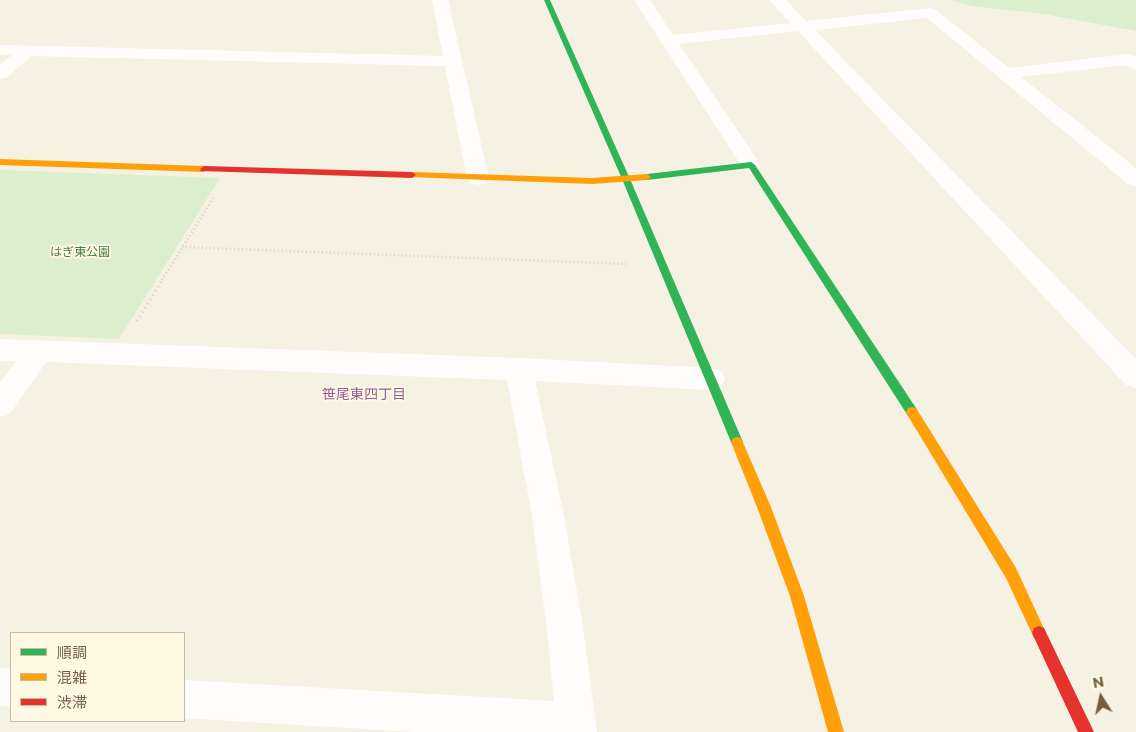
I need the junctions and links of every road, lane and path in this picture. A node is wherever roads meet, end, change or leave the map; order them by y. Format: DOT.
graph roads {
  1 [pos="440,0"];
  2 [pos="547,0"];
  3 [pos="642,0"];
  4 [pos="777,0"];
  5 [pos="802,26"];
  6 [pos="668,40"];
  7 [pos="0,50"];
  8 [pos="27,51"];
  9 [pos="452,61"];
  10 [pos="1136,65"];
  11 [pos="0,74"];
  12 [pos="1005,74"];
  13 [pos="0,162"];
  14 [pos="751,165"];
  15 [pos="232,169"];
  16 [pos="478,178"];
  17 [pos="626,179"];
  18 [pos="1136,179"];
  19 [pos="182,247"];
  20 [pos="630,264"];
  21 [pos="0,350"];
  22 [pos="39,351"];
  23 [pos="116,354"];
  24 [pos="519,369"];
  25 [pos="1136,376"];
  26 [pos="711,379"];
  27 [pos="0,405"];
  28 [pos="185,698"];
  29 [pos="576,727"];
  30 [pos="836,732"];
  31 [pos="1086,732"];
  1 -- 9 [label="street"];
  2 -- 17 [label="street"];
  3 -- 6 [label="street"];
  4 -- 5 [label="street"];
  5 -- 6 [label="street"];
  5 -- 12 [label="street"];
  5 -- 25 [label="street"];
  6 -- 14 [label="street"];
  7 -- 8 [label="street"];
  8 -- 9 [label="street"];
  8 -- 11 [label="street"];
  9 -- 16 [label="street"];
  10 -- 12 [label="street"];
  12 -- 18 [label="street"];
  13 -- 15 [label="street"];
  14 -- 17 [label="street"];
  14 -- 31 [label="street"];
  15 -- 16 [label="street"];
  15 -- 19 [label="path"];
  16 -- 17 [label="street"];
  17 -- 26 [label="street"];
  19 -- 20 [label="path"];
  19 -- 23 [label="path"];
  21 -- 22 [label="street"];
  22 -- 23 [label="street"];
  22 -- 27 [label="street"];
  23 -- 24 [label="street"];
  24 -- 26 [label="street"];
  24 -- 29 [label="street"];
  26 -- 30 [label="street"];
  28 -- 29 [label="street"];
}
